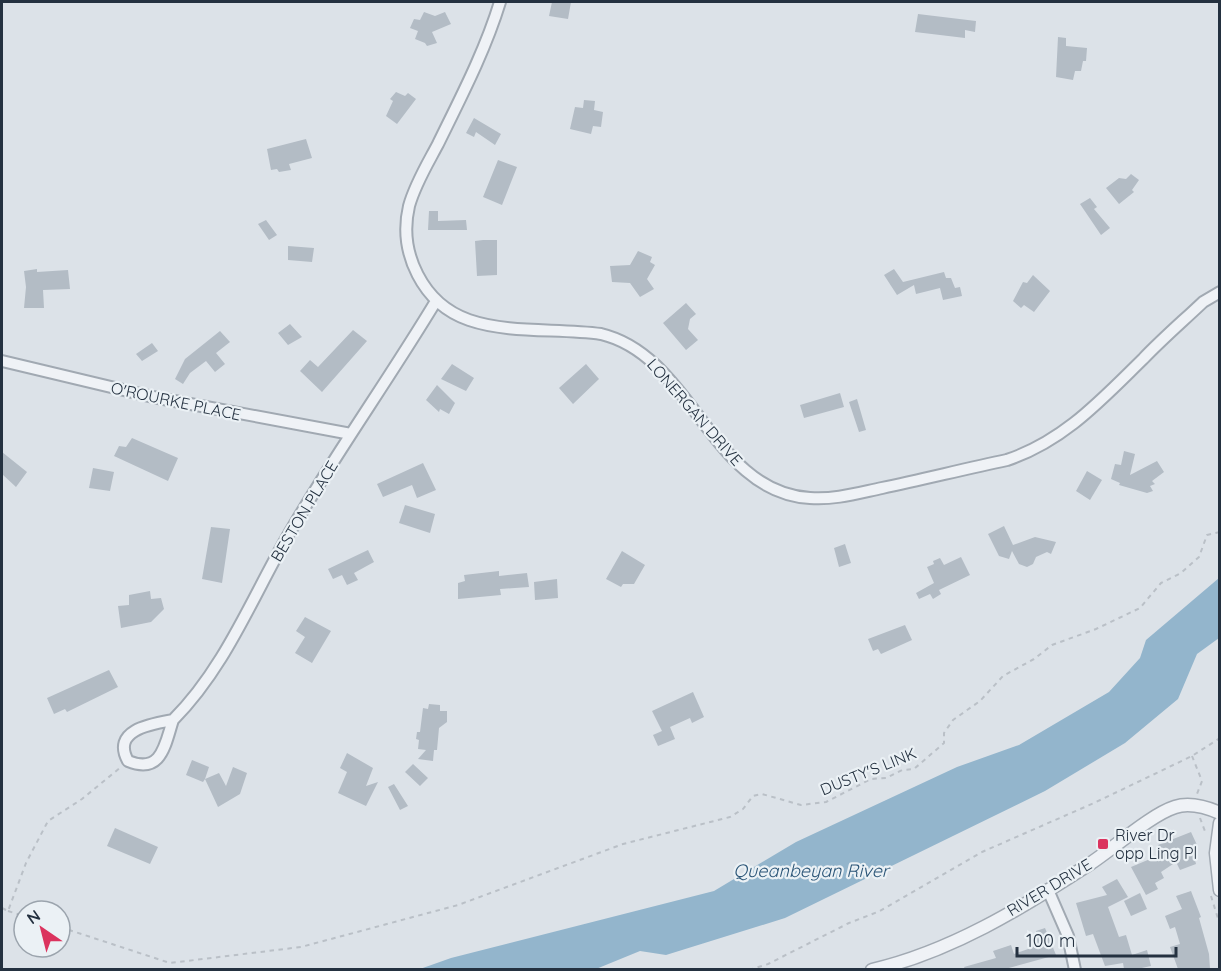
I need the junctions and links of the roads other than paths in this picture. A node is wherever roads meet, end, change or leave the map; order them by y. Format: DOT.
graph roads {
  1 [pos="500,2"];
  2 [pos="1220,292"];
  3 [pos="436,301"];
  4 [pos="2,361"];
  5 [pos="351,434"];
  6 [pos="173,720"];
  7 [pos="1220,813"];
  8 [pos="1220,823"];
  9 [pos="1048,890"];
  10 [pos="1215,890"];
  11 [pos="872,969"];
  12 [pos="1075,969"];
  1 -- 3 [label="street, LONERGAN DRIVE"];
  2 -- 3 [label="street, LONERGAN DRIVE"];
  3 -- 5 [label="street, BESTON PLACE"];
  4 -- 5 [label="street, O'ROURKE PLACE"];
  5 -- 6 [label="street, BESTON PLACE"];
  6 -- 6 [label="street, BESTON PLACE"];
  7 -- 9 [label="street, RIVER DRIVE"];
  8 -- 10 [label="street"];
  9 -- 11 [label="street, RIVER DRIVE"];
  9 -- 12 [label="street"];
}
